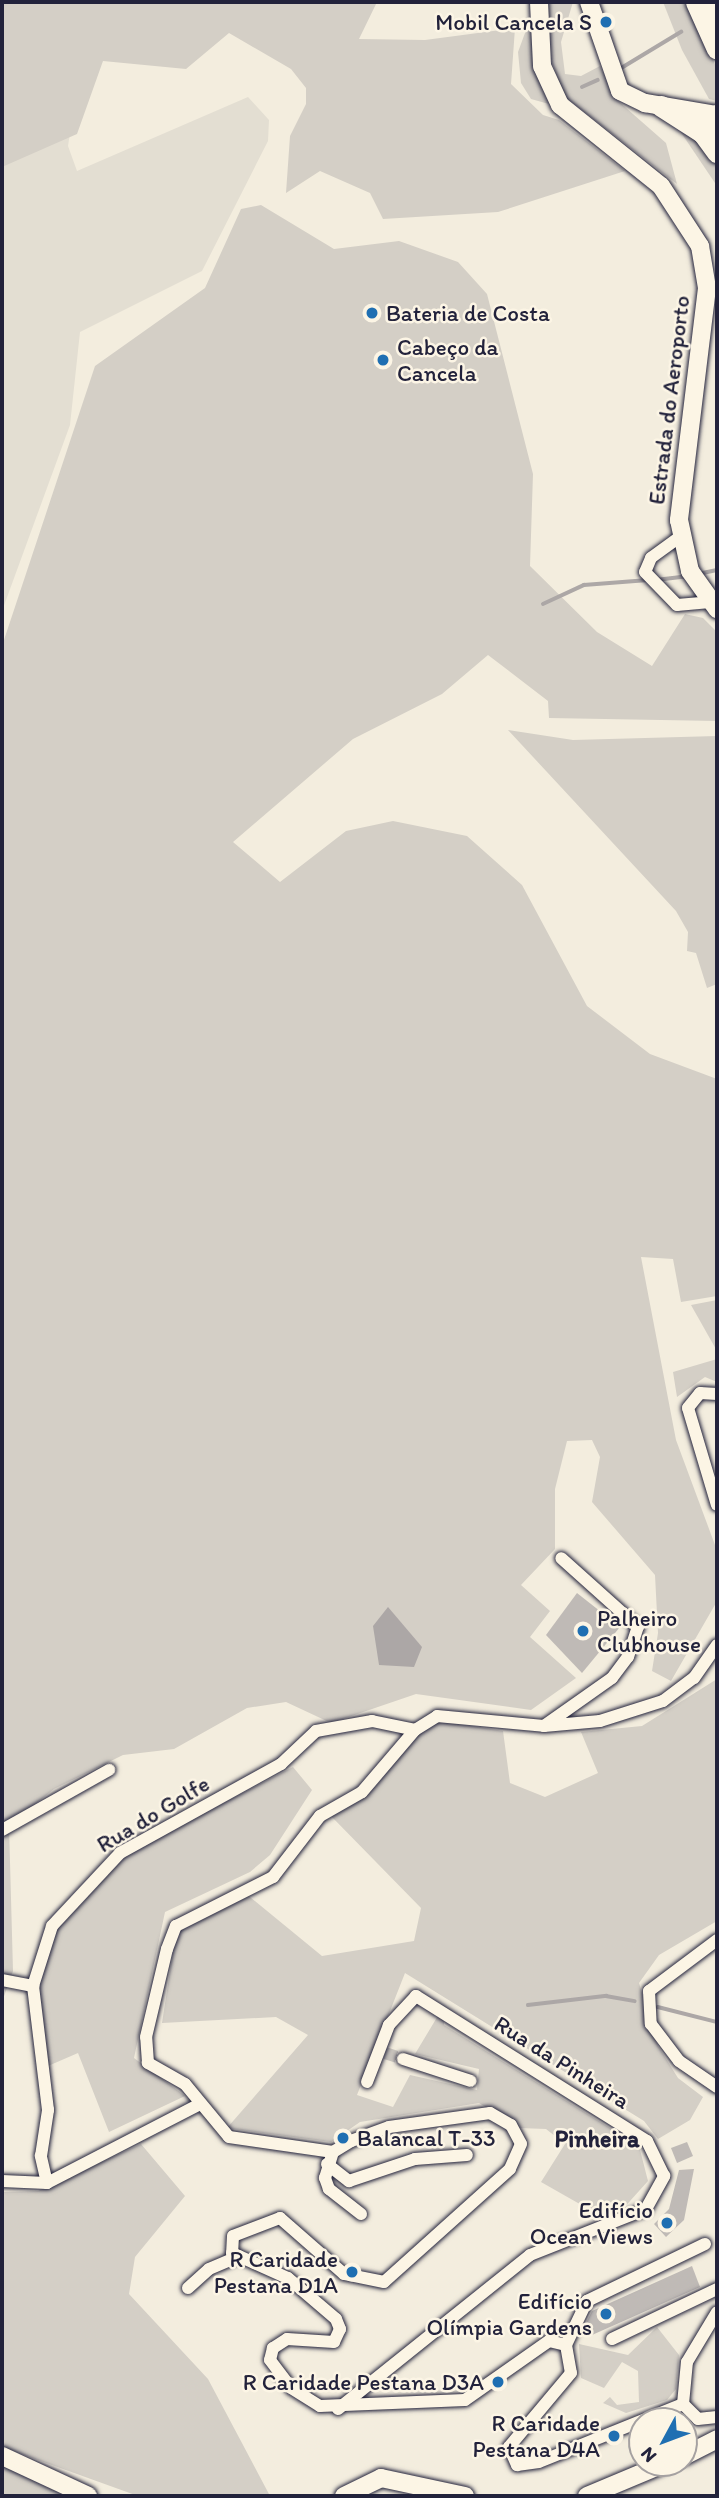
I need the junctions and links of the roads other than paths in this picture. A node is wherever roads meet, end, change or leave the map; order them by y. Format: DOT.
graph roads {
  1 [pos="539,2"];
  2 [pos="589,2"];
  3 [pos="696,2"];
  4 [pos="715,2"];
  5 [pos="717,8"];
  6 [pos="717,49"];
  7 [pos="661,106"];
  8 [pos="717,115"];
  9 [pos="703,133"];
  10 [pos="717,152"];
  11 [pos="683,545"];
  12 [pos="711,602"];
  13 [pos="717,1394"];
  14 [pos="717,1505"];
  15 [pos="561,1558"];
  16 [pos="717,1645"];
  17 [pos="544,1726"];
  18 [pos="415,1731"];
  19 [pos="109,1770"];
  20 [pos="2,1830"];
  21 [pos="717,1940"];
  22 [pos="2,1980"];
  23 [pos="33,1986"];
  24 [pos="402,2059"];
  25 [pos="471,2081"];
  26 [pos="367,2082"];
  27 [pos="717,2087"];
  28 [pos="200,2104"];
  29 [pos="467,2155"];
  30 [pos="330,2158"];
  31 [pos="2,2181"];
  32 [pos="47,2183"];
  33 [pos="361,2214"];
  34 [pos="705,2244"];
  35 [pos="237,2257"];
  36 [pos="188,2288"];
  37 [pos="717,2289"];
  38 [pos="717,2312"];
  39 [pos="612,2339"];
  40 [pos="566,2345"];
  41 [pos="683,2404"];
  42 [pos="337,2409"];
  43 [pos="717,2417"];
  44 [pos="717,2439"];
  45 [pos="698,2449"];
  46 [pos="2,2455"];
  47 [pos="632,2477"];
  48 [pos="419,2484"];
  49 [pos="88,2496"];
  50 [pos="344,2496"];
  51 [pos="435,2496"];
  52 [pos="465,2496"];
  53 [pos="587,2496"];
  1 -- 11 [label="main road, Estrada do Aeroporto"];
  2 -- 7 [label="main road"];
  3 -- 6 [label="highway"];
  4 -- 5 [label="highway"];
  7 -- 8 [label="main road"];
  7 -- 9 [label="highway"];
  8 -- 9 [label="highway"];
  9 -- 10 [label="highway"];
  11 -- 12 [label="main road"];
  11 -- 12 [label="street"];
  13 -- 14 [label="street"];
  15 -- 17 [label="street"];
  16 -- 17 [label="street"];
  17 -- 18 [label="street"];
  18 -- 23 [label="street, Rua do Golfe"];
  18 -- 28 [label="street"];
  19 -- 20 [label="street"];
  21 -- 27 [label="street"];
  22 -- 23 [label="street"];
  23 -- 32 [label="street, Rua do Golfe"];
  24 -- 25 [label="street"];
  26 -- 42 [label="street, Rua da Pinheira"];
  28 -- 30 [label="street"];
  28 -- 32 [label="street"];
  29 -- 30 [label="street"];
  30 -- 33 [label="street"];
  30 -- 35 [label="street"];
  31 -- 32 [label="street"];
  34 -- 40 [label="street"];
  35 -- 36 [label="street"];
  35 -- 42 [label="street"];
  37 -- 39 [label="street"];
  38 -- 41 [label="street"];
  40 -- 41 [label="street"];
  40 -- 42 [label="street"];
  41 -- 43 [label="street"];
  44 -- 45 [label="main road"];
  46 -- 49 [label="main road"];
  47 -- 53 [label="main road"];
  48 -- 50 [label="main road"];
  48 -- 51 [label="street"];
  48 -- 52 [label="main road"];
}
